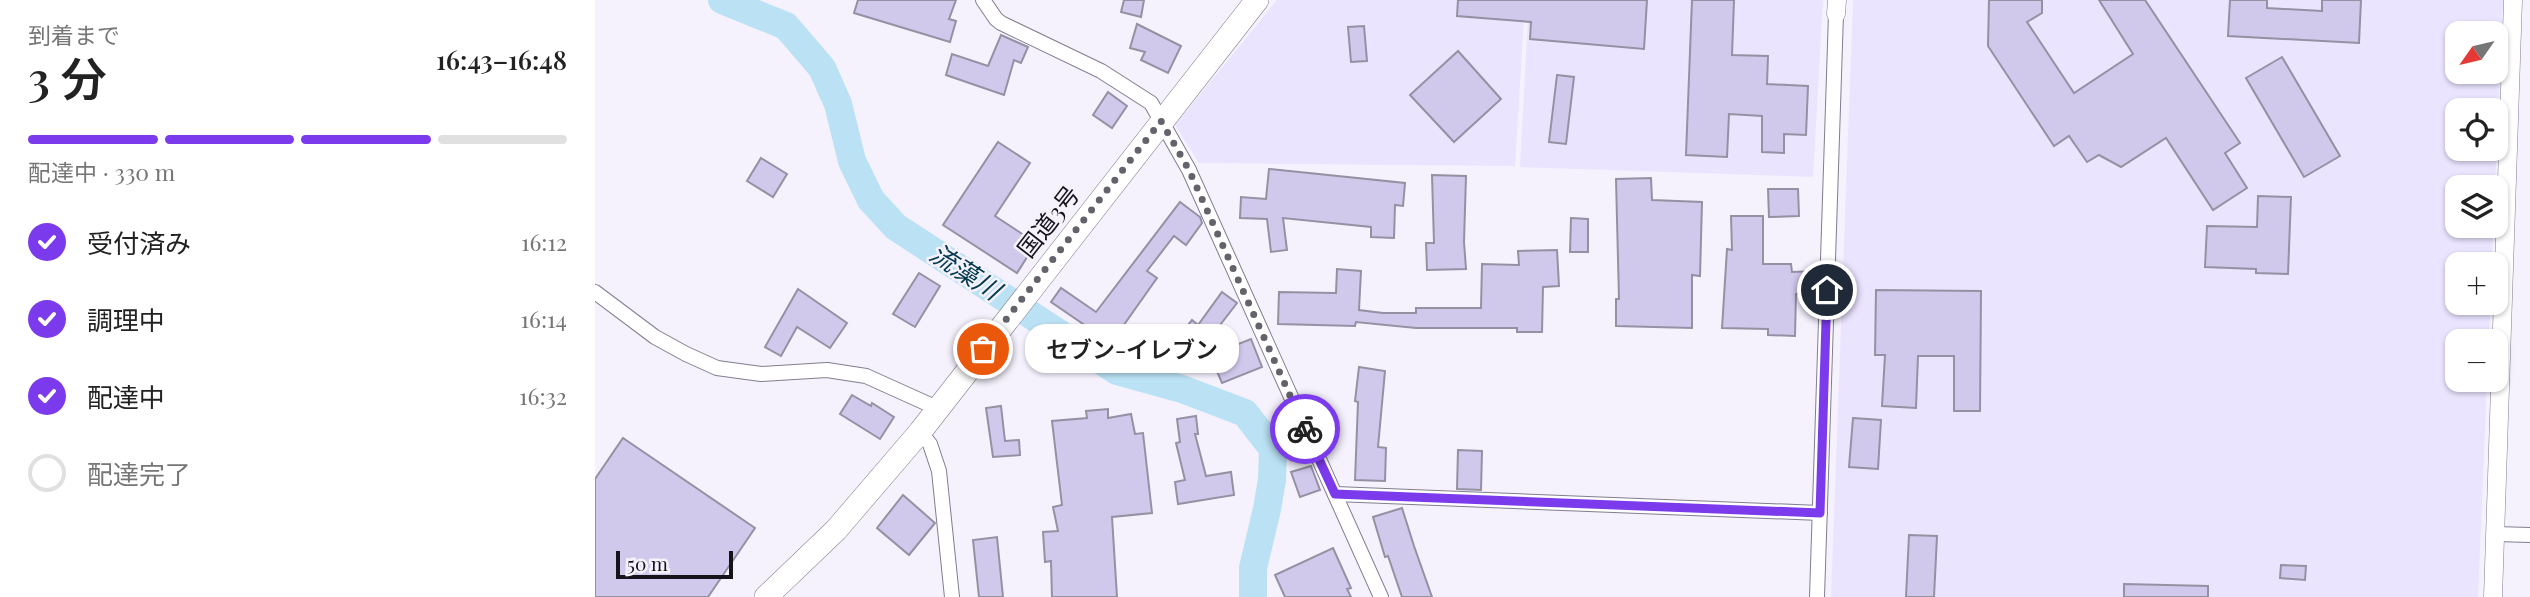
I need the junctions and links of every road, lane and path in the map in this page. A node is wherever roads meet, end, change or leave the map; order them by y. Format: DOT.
graph roads {
  1 [pos="982,0"];
  2 [pos="1257,0"];
  3 [pos="2513,0"];
  4 [pos="1837,7"];
  5 [pos="1161,121"];
  6 [pos="595,292"];
  7 [pos="937,408"];
  8 [pos="920,432"];
  9 [pos="1335,494"];
  10 [pos="1820,513"];
  11 [pos="2495,534"];
  12 [pos="2530,535"];
  13 [pos="766,597"];
  14 [pos="952,597"];
  15 [pos="1381,597"];
  16 [pos="1817,597"];
  17 [pos="2493,597"];
  1 -- 5 [label="street"];
  2 -- 5 [label="highway, 国道3号"];
  3 -- 11 [label="street"];
  4 -- 10 [label="street"];
  5 -- 7 [label="highway, 国道3号"];
  5 -- 9 [label="street"];
  6 -- 7 [label="street"];
  7 -- 8 [label="highway, 国道3号"];
  8 -- 13 [label="highway, 国道3号"];
  8 -- 14 [label="street"];
  9 -- 10 [label="street"];
  9 -- 15 [label="street"];
  10 -- 16 [label="street"];
  11 -- 12 [label="street"];
  11 -- 17 [label="street"];
}
